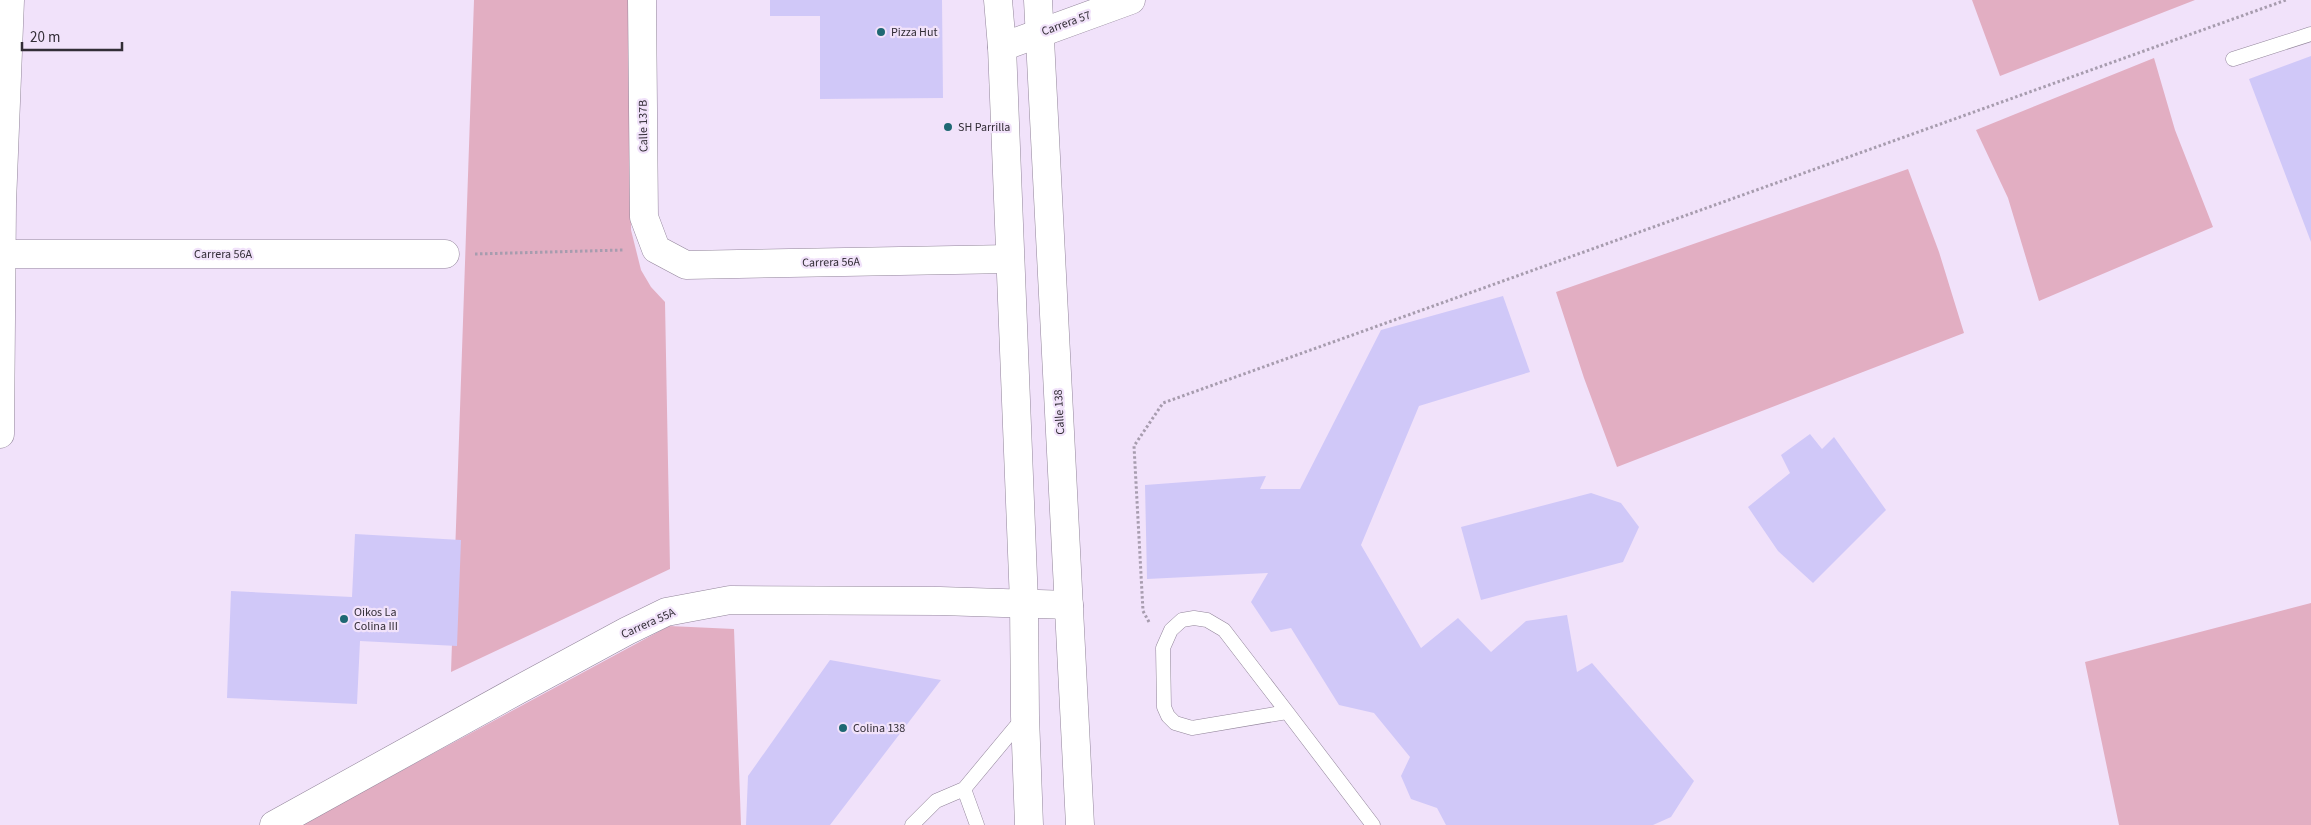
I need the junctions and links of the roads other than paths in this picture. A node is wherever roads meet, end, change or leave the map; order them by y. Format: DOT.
graph roads {
  1 [pos="10,0"];
  2 [pos="642,0"];
  3 [pos="998,0"];
  4 [pos="1038,0"];
  5 [pos="1131,0"];
  6 [pos="1041,32"];
  7 [pos="2311,34"];
  8 [pos="1002,47"];
  9 [pos="2233,58"];
  10 [pos="656,249"];
  11 [pos="1,254"];
  12 [pos="446,254"];
  13 [pos="1010,259"];
  14 [pos="0,434"];
  15 [pos="1024,603"];
  16 [pos="1069,605"];
  17 [pos="1286,712"];
  18 [pos="1025,716"];
  19 [pos="964,789"];
  20 [pos="274,825"];
  21 [pos="912,825"];
  22 [pos="976,825"];
  23 [pos="1029,825"];
  24 [pos="1080,825"];
  25 [pos="1373,825"];
  1 -- 11 [label="street"];
  2 -- 10 [label="street, Calle 137B"];
  3 -- 8 [label="street"];
  4 -- 6 [label="street, Calle 138"];
  5 -- 6 [label="street, Carrera 57"];
  6 -- 8 [label="street, Carrera 57"];
  6 -- 16 [label="street, Calle 138"];
  7 -- 9 [label="lane"];
  8 -- 13 [label="street"];
  10 -- 13 [label="street, Carrera 56A"];
  11 -- 12 [label="street, Carrera 56A"];
  11 -- 14 [label="street"];
  13 -- 15 [label="street"];
  15 -- 16 [label="street, Carrera 55A"];
  15 -- 18 [label="street"];
  15 -- 20 [label="street, Carrera 55A"];
  16 -- 24 [label="street, Calle 138"];
  17 -- 17 [label="lane"];
  17 -- 25 [label="lane"];
  18 -- 19 [label="lane"];
  18 -- 23 [label="street"];
  19 -- 21 [label="lane"];
  19 -- 22 [label="lane"];
}
